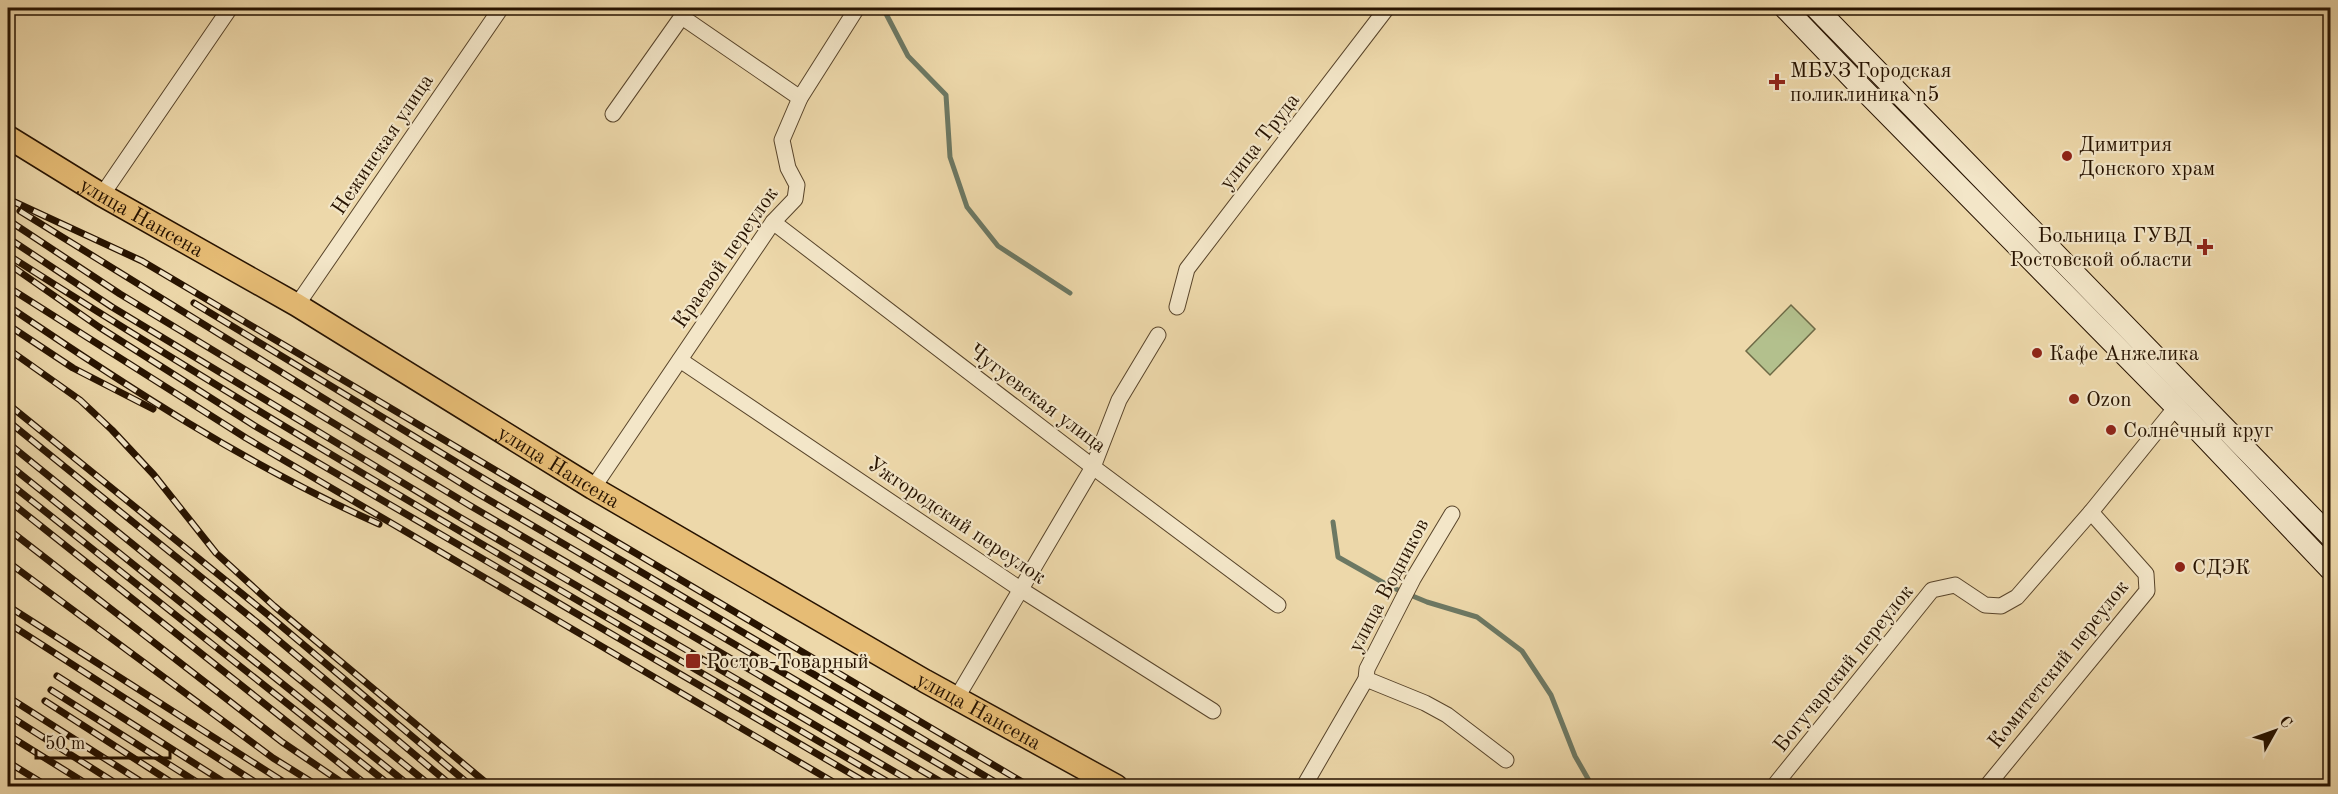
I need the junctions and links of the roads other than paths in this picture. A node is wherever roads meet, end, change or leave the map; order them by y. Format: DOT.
graph roads {
  1 [pos="230,8"];
  2 [pos="501,8"];
  3 [pos="857,8"];
  4 [pos="1387,8"];
  5 [pos="1785,8"];
  6 [pos="1816,8"];
  7 [pos="685,12"];
  8 [pos="800,98"];
  9 [pos="613,114"];
  10 [pos="8,137"];
  11 [pos="102,195"];
  12 [pos="773,222"];
  13 [pos="297,304"];
  14 [pos="1177,307"];
  15 [pos="1158,335"];
  16 [pos="680,360"];
  17 [pos="2176,407"];
  18 [pos="1093,467"];
  19 [pos="593,488"];
  20 [pos="2091,512"];
  21 [pos="1452,513"];
  22 [pos="2331,536"];
  23 [pos="2331,570"];
  24 [pos="1020,589"];
  25 [pos="1278,605"];
  26 [pos="1366,679"];
  27 [pos="956,699"];
  28 [pos="1213,711"];
  29 [pos="1506,760"];
  30 [pos="1116,786"];
  31 [pos="1304,786"];
  32 [pos="1774,786"];
  33 [pos="1987,786"];
  1 -- 11 [label="street"];
  2 -- 13 [label="street, Нежинская улица"];
  3 -- 8 [label="street, Краевой переулок"];
  4 -- 14 [label="street, улица Труда"];
  5 -- 17 [label="main road"];
  6 -- 22 [label="main road"];
  7 -- 8 [label="street"];
  7 -- 9 [label="street"];
  8 -- 12 [label="street, Краевой переулок"];
  10 -- 11 [label="main road, улица Нансена"];
  11 -- 13 [label="main road, улица Нансена"];
  12 -- 16 [label="street, Краевой переулок"];
  12 -- 18 [label="street, Чугуевская улица"];
  13 -- 19 [label="main road, улица Нансена"];
  15 -- 18 [label="street"];
  16 -- 19 [label="street, Краевой переулок"];
  16 -- 24 [label="street, Ужгородский переулок"];
  17 -- 20 [label="street, Богучарский переулок"];
  17 -- 23 [label="main road"];
  18 -- 24 [label="street"];
  18 -- 25 [label="street, Чугуевская улица"];
  19 -- 27 [label="main road, улица Нансена"];
  20 -- 32 [label="street, Богучарский переулок"];
  20 -- 33 [label="street, Комитетский переулок"];
  21 -- 26 [label="street, улица Водников"];
  24 -- 27 [label="street"];
  24 -- 28 [label="street, Ужгородский переулок"];
  26 -- 29 [label="street, улица Водников"];
  26 -- 31 [label="street, улица Водников"];
  27 -- 30 [label="main road, улица Нансена"];
}
